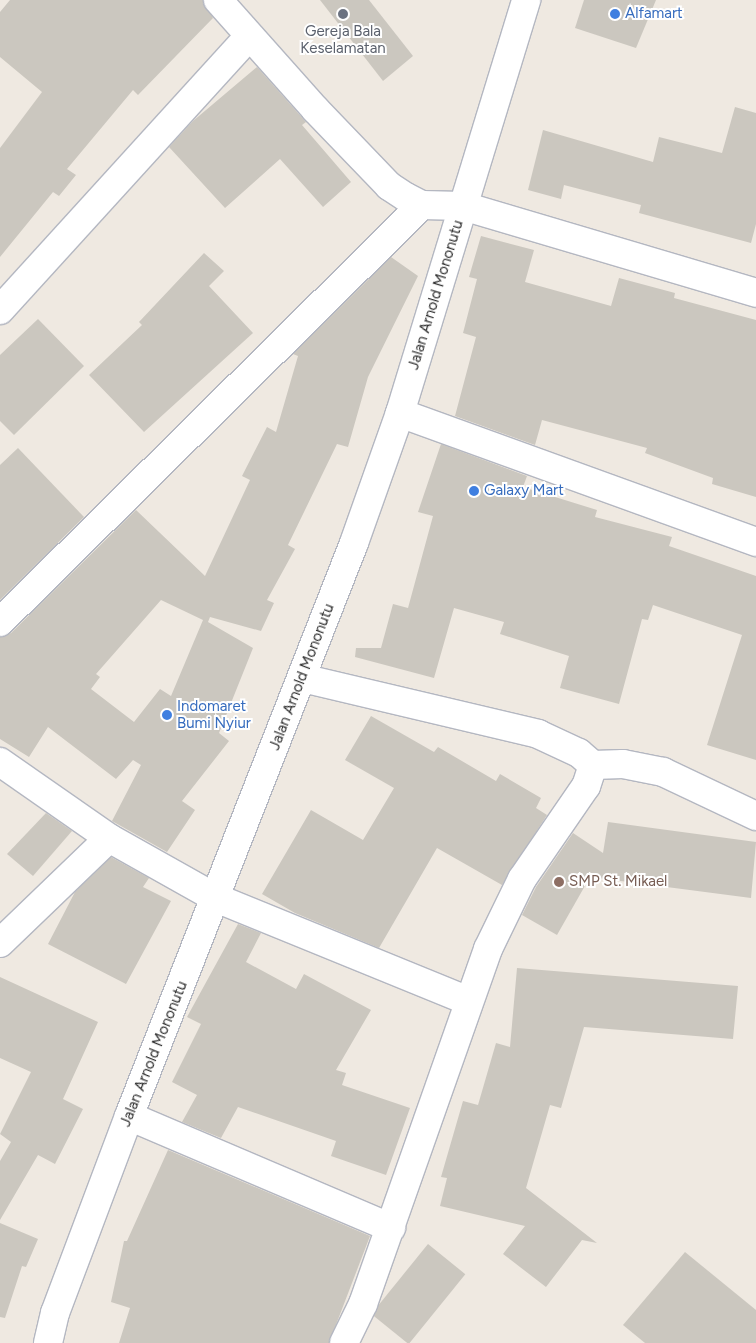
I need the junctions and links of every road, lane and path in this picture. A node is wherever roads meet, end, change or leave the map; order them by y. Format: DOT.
graph roads {
  1 [pos="218,0"];
  2 [pos="526,0"];
  3 [pos="248,36"];
  4 [pos="422,205"];
  5 [pos="463,206"];
  6 [pos="756,293"];
  7 [pos="0,310"];
  8 [pos="400,413"];
  9 [pos="756,542"];
  10 [pos="0,622"];
  11 [pos="302,678"];
  12 [pos="0,762"];
  13 [pos="593,765"];
  14 [pos="756,816"];
  15 [pos="109,838"];
  16 [pos="216,898"];
  17 [pos="0,943"];
  18 [pos="468,1001"];
  19 [pos="128,1116"];
  20 [pos="390,1228"];
  21 [pos="48,1343"];
  22 [pos="344,1343"];
  1 -- 3 [label="street"];
  2 -- 5 [label="street, Jalan Arnold Mononutu"];
  3 -- 4 [label="street"];
  3 -- 7 [label="street"];
  4 -- 5 [label="street"];
  4 -- 10 [label="street"];
  5 -- 6 [label="street"];
  5 -- 8 [label="street, Jalan Arnold Mononutu"];
  8 -- 9 [label="street"];
  8 -- 11 [label="street, Jalan Arnold Mononutu"];
  11 -- 13 [label="street"];
  11 -- 16 [label="street, Jalan Arnold Mononutu"];
  12 -- 15 [label="street"];
  13 -- 14 [label="street"];
  13 -- 18 [label="street"];
  15 -- 16 [label="street"];
  15 -- 17 [label="street"];
  16 -- 18 [label="street"];
  16 -- 19 [label="street, Jalan Arnold Mononutu"];
  18 -- 20 [label="street"];
  19 -- 20 [label="street"];
  19 -- 21 [label="street, Jalan Arnold Mononutu"];
  20 -- 22 [label="street"];
}
